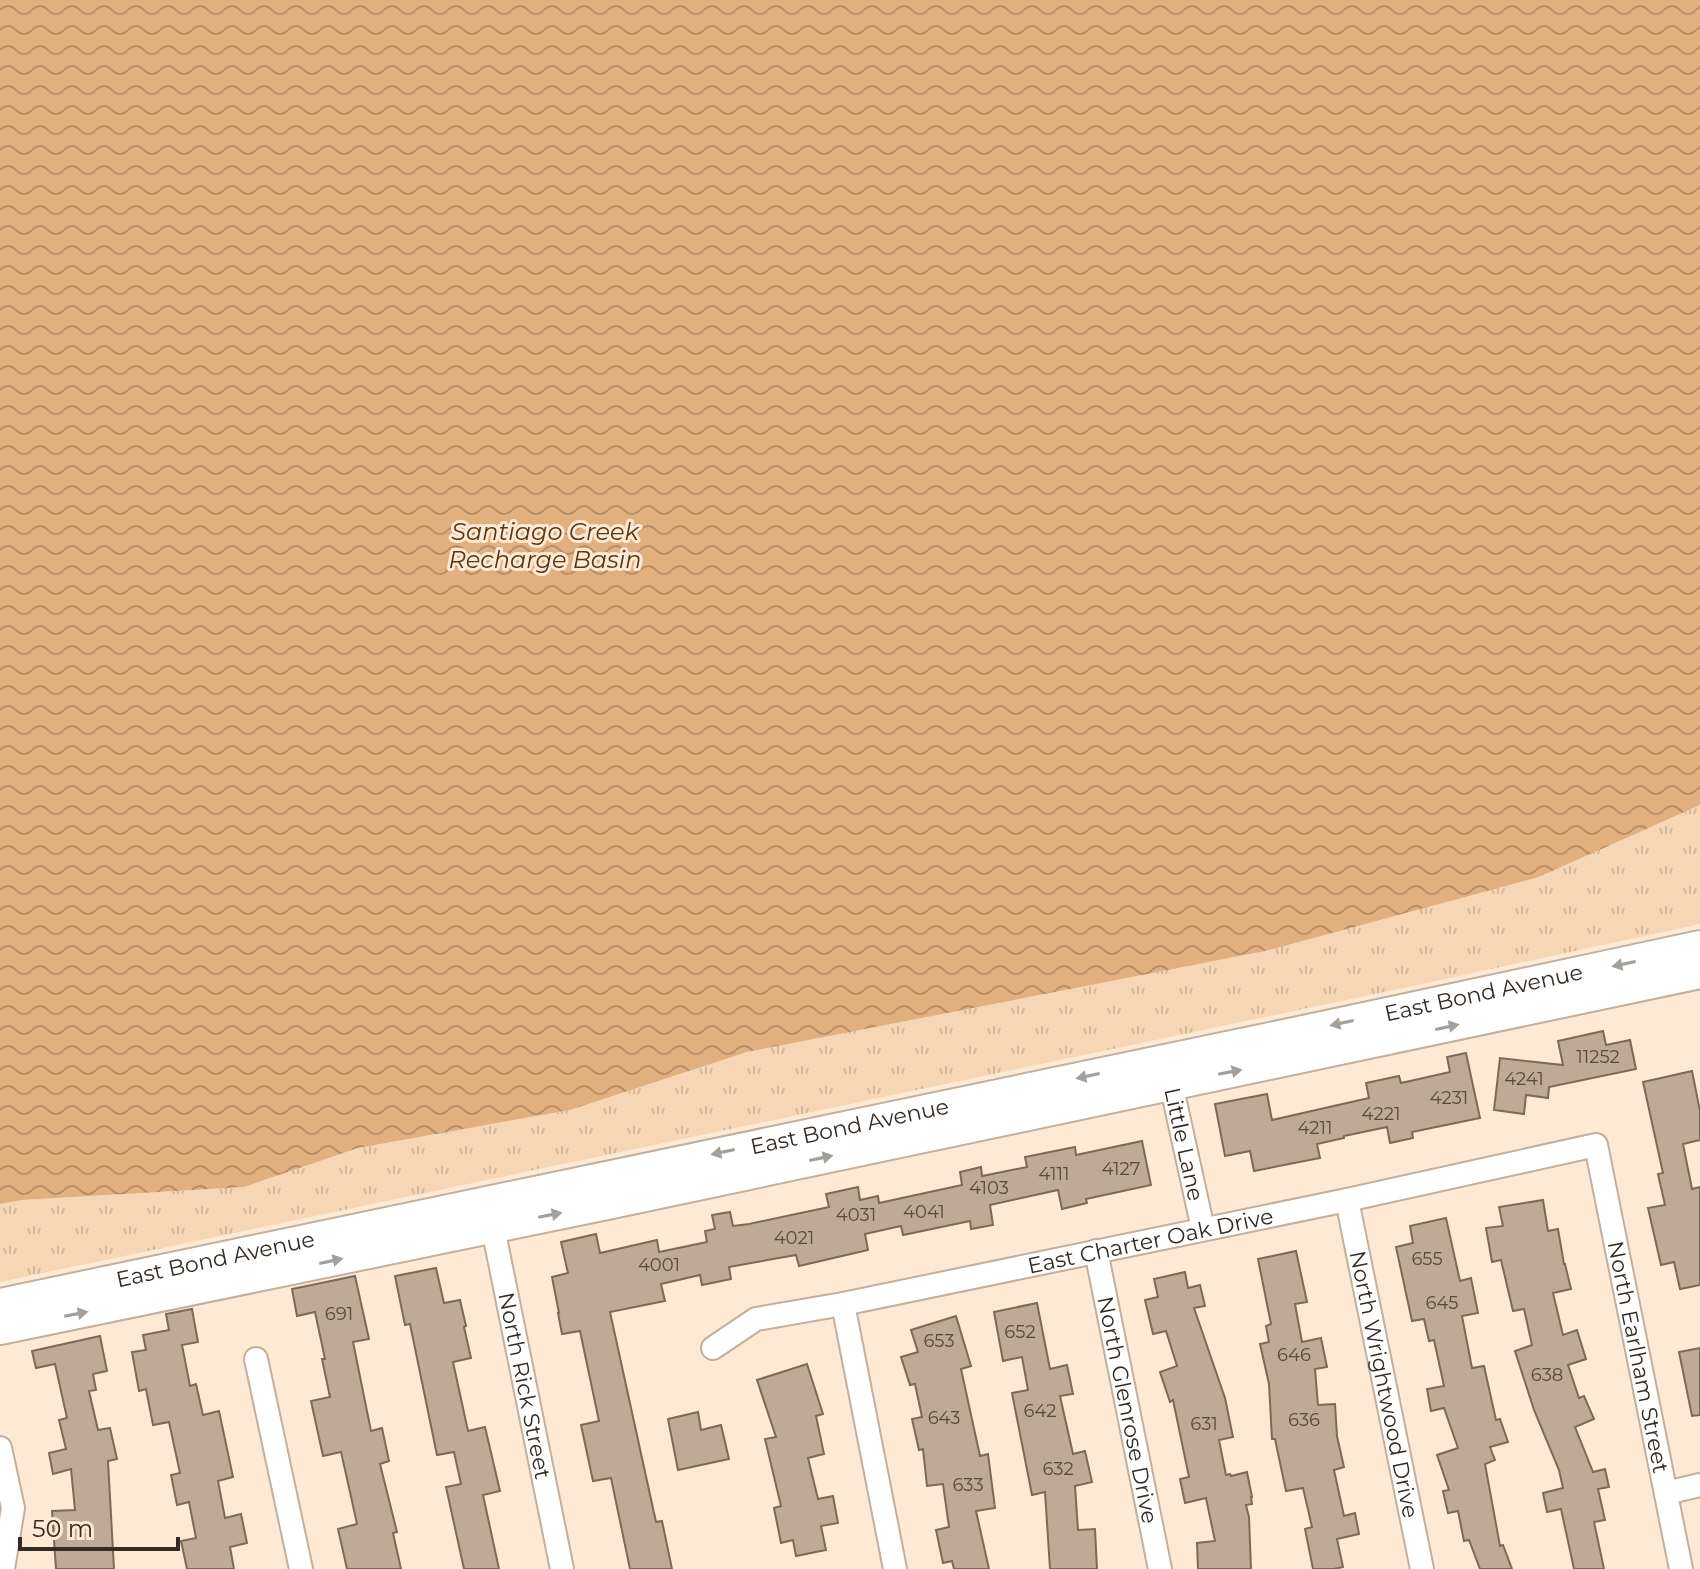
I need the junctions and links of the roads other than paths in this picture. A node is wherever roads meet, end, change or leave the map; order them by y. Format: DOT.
graph roads {
  1 [pos="1700,946"];
  2 [pos="1700,973"];
  3 [pos="1168,1072"];
  4 [pos="1596,1145"];
  5 [pos="1347,1200"];
  6 [pos="490,1214"];
  7 [pos="1203,1229"];
  8 [pos="1096,1251"];
  9 [pos="0,1304"];
  10 [pos="843,1304"];
  11 [pos="0,1329"];
  12 [pos="713,1348"];
  13 [pos="256,1359"];
  14 [pos="0,1448"];
  15 [pos="1700,1485"];
  16 [pos="1666,1493"];
  17 [pos="3,1569"];
  18 [pos="301,1569"];
  19 [pos="562,1569"];
  20 [pos="895,1569"];
  21 [pos="1160,1569"];
  22 [pos="1422,1569"];
  23 [pos="1681,1569"];
  1 -- 3 [label="street, East Bond Avenue, one-way"];
  3 -- 2 [label="street, East Bond Avenue, one-way"];
  3 -- 6 [label="street, East Bond Avenue"];
  3 -- 7 [label="street, Little Lane"];
  4 -- 5 [label="street, East Charter Oak Drive"];
  4 -- 16 [label="street, North Earlham Street"];
  5 -- 7 [label="street, East Charter Oak Drive"];
  5 -- 22 [label="street, North Wrightwood Drive"];
  6 -- 9 [label="street, East Bond Avenue"];
  11 -- 6 [label="street, East Bond Avenue, one-way"];
  6 -- 19 [label="street, North Rick Street"];
  7 -- 8 [label="street, East Charter Oak Drive"];
  8 -- 10 [label="street, East Charter Oak Drive"];
  8 -- 21 [label="street, North Glenrose Drive"];
  10 -- 12 [label="street, East Charter Oak Drive"];
  10 -- 20 [label="street"];
  13 -- 18 [label="street"];
  14 -- 17 [label="street"];
  15 -- 16 [label="street"];
  16 -- 23 [label="street, North Earlham Street"];
}
